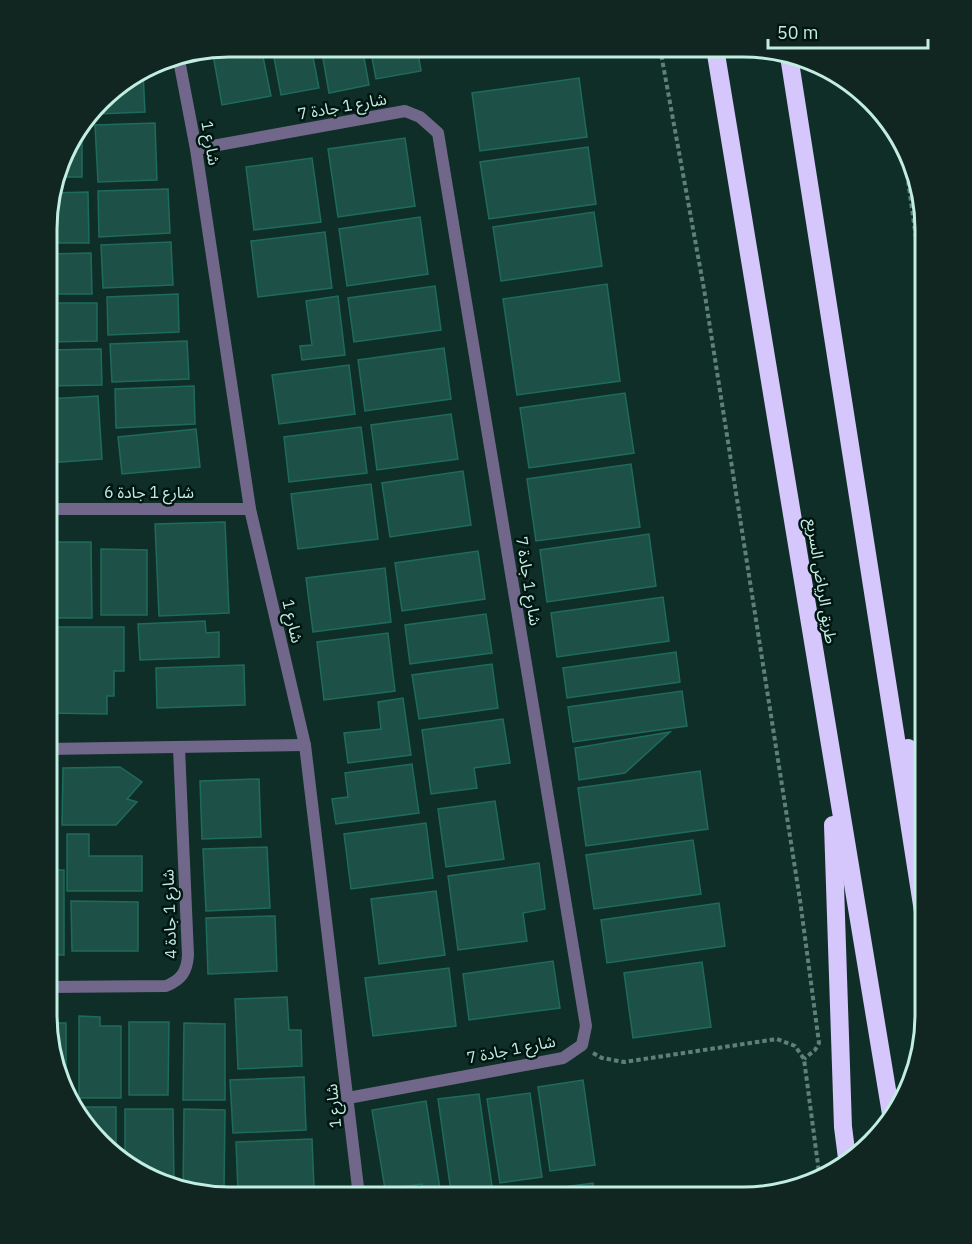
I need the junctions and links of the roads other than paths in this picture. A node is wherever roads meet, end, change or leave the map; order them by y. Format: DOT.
graph roads {
  1 [pos="716,57"];
  2 [pos="180,64"];
  3 [pos="790,64"];
  4 [pos="196,149"];
  5 [pos="57,509"];
  6 [pos="250,509"];
  7 [pos="879,633"];
  8 [pos="305,745"];
  9 [pos="179,748"];
  10 [pos="57,749"];
  11 [pos="830,754"];
  12 [pos="915,775"];
  13 [pos="915,861"];
  14 [pos="57,987"];
  15 [pos="348,1098"];
  16 [pos="889,1106"];
  17 [pos="846,1153"];
  18 [pos="358,1187"];
  1 -- 11 [label="highway, طريق الرياض السريع"];
  2 -- 4 [label="street, شارع 1"];
  3 -- 7 [label="highway"];
  4 -- 6 [label="street, شارع 1"];
  4 -- 15 [label="street, شارع 1 جادة 7"];
  5 -- 6 [label="street, شارع 1 جادة 6"];
  6 -- 8 [label="street, شارع 1"];
  7 -- 12 [label="highway"];
  7 -- 13 [label="highway"];
  8 -- 9 [label="street"];
  8 -- 15 [label="street, شارع 1"];
  9 -- 10 [label="street"];
  9 -- 14 [label="street, شارع 1 جادة 4"];
  11 -- 16 [label="highway, طريق الرياض السريع"];
  11 -- 17 [label="highway"];
  15 -- 18 [label="street, شارع 1"];
}
